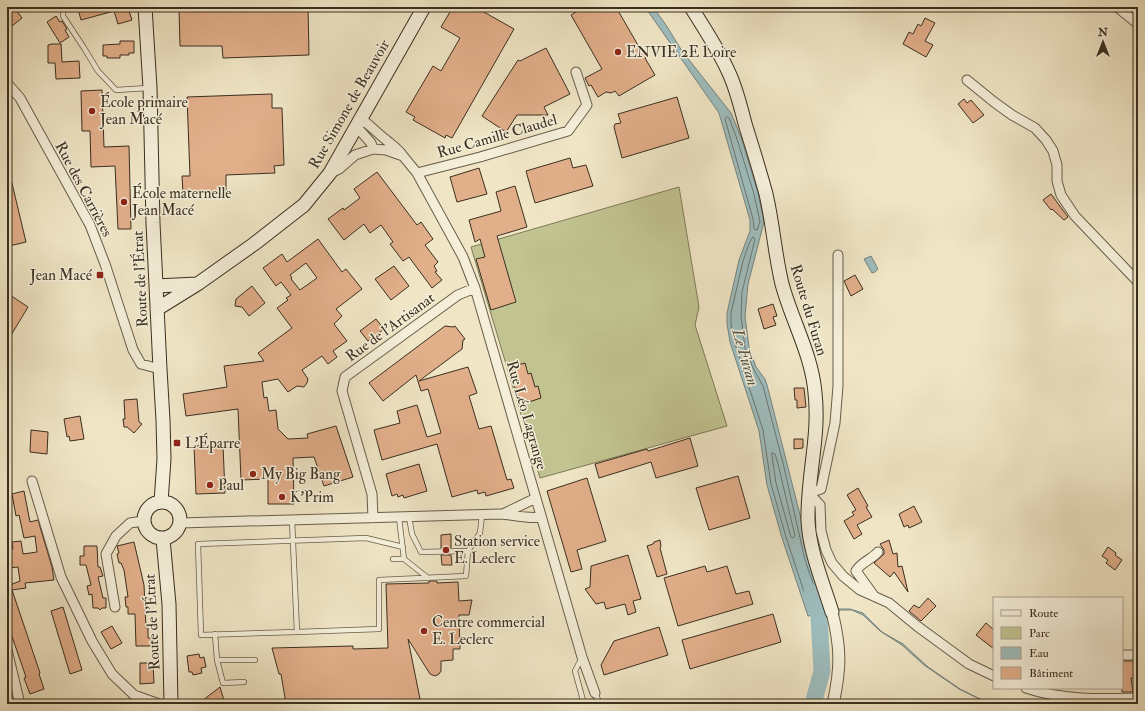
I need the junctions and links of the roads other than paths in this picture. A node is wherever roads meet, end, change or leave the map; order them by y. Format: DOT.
graph roads {
  1 [pos="63,7"];
  2 [pos="145,7"];
  3 [pos="424,7"];
  4 [pos="691,7"];
  5 [pos="1117,7"];
  6 [pos="1138,24"];
  7 [pos="576,72"];
  8 [pos="967,80"];
  9 [pos="7,83"];
  10 [pos="150,88"];
  11 [pos="358,122"];
  12 [pos="373,149"];
  13 [pos="404,156"];
  14 [pos="330,173"];
  15 [pos="416,173"];
  16 [pos="838,255"];
  17 [pos="1138,282"];
  18 [pos="199,283"];
  19 [pos="156,286"];
  20 [pos="475,288"];
  21 [pos="158,308"];
  22 [pos="160,369"];
  23 [pos="32,481"];
  24 [pos="808,493"];
  25 [pos="536,498"];
  26 [pos="161,502"];
  27 [pos="501,514"];
  28 [pos="482,515"];
  29 [pos="409,517"];
  30 [pos="541,517"];
  31 [pos="373,518"];
  32 [pos="400,518"];
  33 [pos="292,520"];
  34 [pos="144,521"];
  35 [pos="180,523"];
  36 [pos="163,539"];
  37 [pos="293,540"];
  38 [pos="403,547"];
  39 [pos="468,551"];
  40 [pos="878,552"];
  41 [pos="393,559"];
  42 [pos="404,559"];
  43 [pos="428,578"];
  44 [pos="874,596"];
  45 [pos="115,607"];
  46 [pos="832,612"];
  47 [pos="297,632"];
  48 [pos="215,634"];
  49 [pos="7,650"];
  50 [pos="1123,654"];
  51 [pos="1138,655"];
  52 [pos="582,657"];
  53 [pos="217,660"];
  54 [pos="255,660"];
  55 [pos="993,676"];
  56 [pos="244,682"];
  57 [pos="1029,689"];
  58 [pos="595,693"];
  59 [pos="1138,698"];
  60 [pos="20,704"];
  61 [pos="159,704"];
  62 [pos="171,704"];
  63 [pos="584,704"];
  64 [pos="600,704"];
  65 [pos="833,704"];
  1 -- 10 [label="lane"];
  2 -- 10 [label="main road, Route de l'Étrat"];
  3 -- 11 [label="main road, Rue Simone de Beauvoir"];
  4 -- 24 [label="main road, Route du Furan"];
  5 -- 6 [label="street"];
  7 -- 15 [label="street, Rue Camille Claudel"];
  8 -- 17 [label="street"];
  9 -- 22 [label="street, Rue des Carrières"];
  10 -- 19 [label="main road, Route de l'Étrat"];
  11 -- 12 [label="street"];
  11 -- 13 [label="street, Rue Léo Lagrange"];
  11 -- 14 [label="main road, Rue Simone de Beauvoir"];
  12 -- 13 [label="street"];
  12 -- 14 [label="street"];
  13 -- 15 [label="street, Rue Léo Lagrange"];
  14 -- 18 [label="main road, Rue Simone de Beauvoir"];
  15 -- 20 [label="street, Rue Léo Lagrange"];
  16 -- 24 [label="street"];
  18 -- 19 [label="main road"];
  18 -- 21 [label="main road, Rue Simone de Beauvoir"];
  19 -- 21 [label="main road, Route de l'Étrat"];
  20 -- 25 [label="street, Rue Léo Lagrange"];
  20 -- 31 [label="street, Rue de l'Artisanat"];
  21 -- 22 [label="main road, Route de l'Étrat"];
  22 -- 26 [label="main road, Route de l'Étrat"];
  23 -- 61 [label="street"];
  24 -- 44 [label="street"];
  24 -- 46 [label="main road, Route du Furan"];
  25 -- 27 [label="street"];
  25 -- 30 [label="street, Rue Léo Lagrange"];
  26 -- 34 [label="main road"];
  26 -- 35 [label="main road"];
  27 -- 28 [label="street"];
  27 -- 30 [label="street"];
  28 -- 29 [label="street"];
  28 -- 39 [label="lane"];
  29 -- 32 [label="street"];
  29 -- 39 [label="lane"];
  30 -- 52 [label="street, Rue Léo Lagrange"];
  31 -- 32 [label="street"];
  31 -- 33 [label="street"];
  32 -- 38 [label="lane"];
  33 -- 35 [label="street"];
  33 -- 37 [label="lane"];
  34 -- 36 [label="main road"];
  34 -- 45 [label="street"];
  35 -- 36 [label="main road"];
  36 -- 62 [label="main road, Route de l'Étrat"];
  37 -- 38 [label="lane"];
  37 -- 47 [label="lane"];
  37 -- 48 [label="lane"];
  38 -- 42 [label="lane"];
  39 -- 43 [label="lane"];
  40 -- 44 [label="street"];
  41 -- 42 [label="lane"];
  42 -- 43 [label="lane"];
  43 -- 47 [label="lane"];
  44 -- 55 [label="street"];
  46 -- 65 [label="street"];
  47 -- 48 [label="lane"];
  48 -- 53 [label="lane"];
  49 -- 60 [label="street"];
  50 -- 51 [label="street"];
  52 -- 58 [label="street, Rue Léo Lagrange"];
  52 -- 63 [label="lane"];
  53 -- 54 [label="lane"];
  53 -- 56 [label="lane"];
  57 -- 59 [label="street"];
  58 -- 64 [label="lane"];
}
